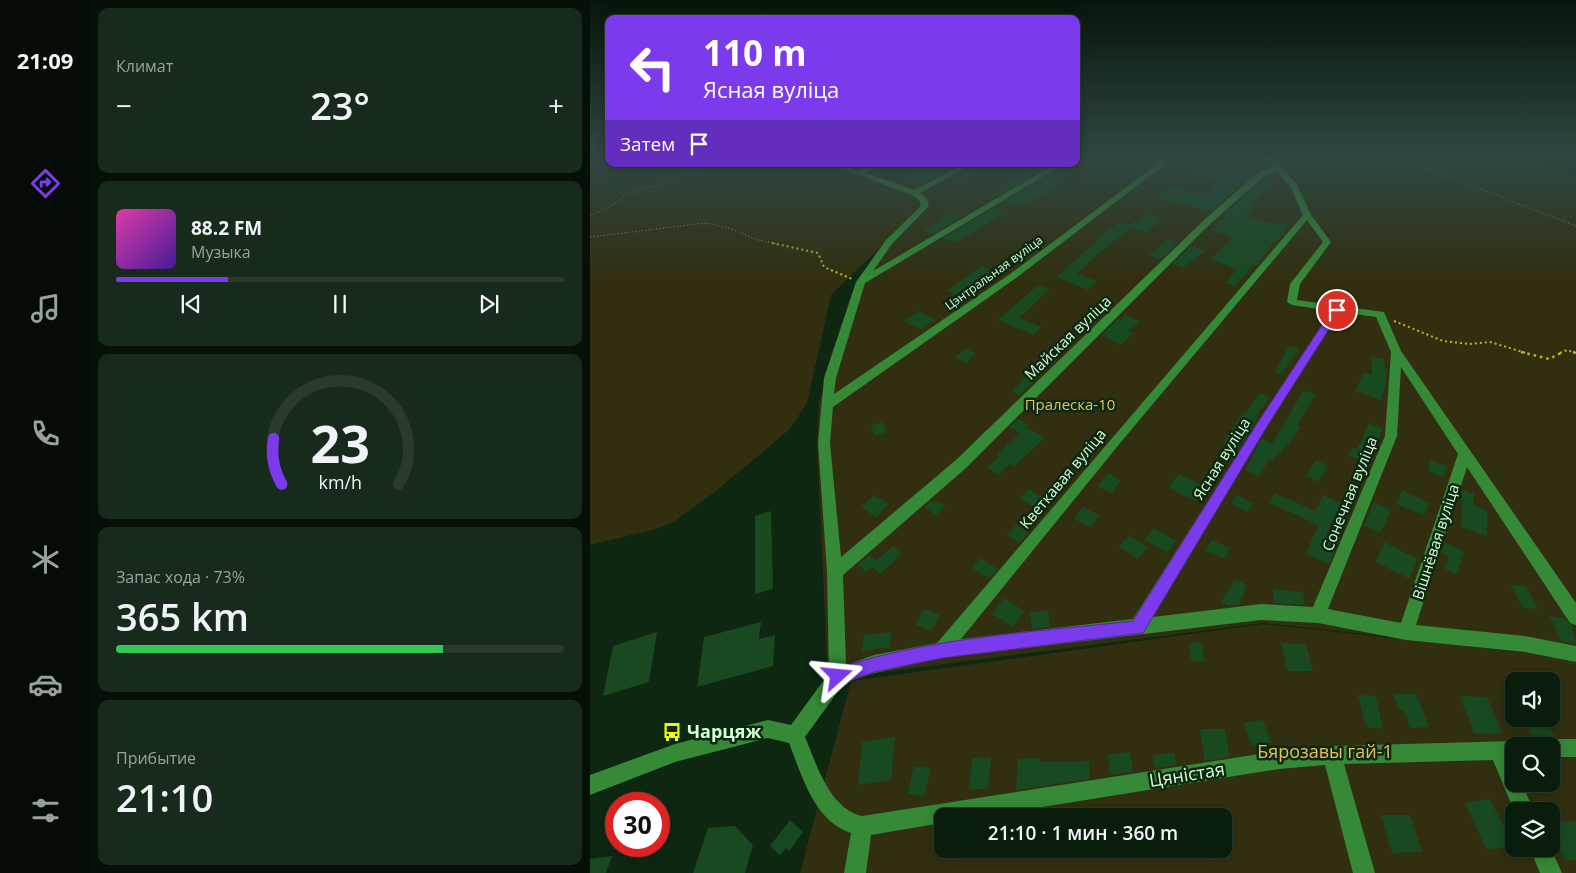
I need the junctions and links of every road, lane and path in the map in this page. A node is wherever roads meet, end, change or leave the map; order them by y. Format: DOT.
graph roads {
  1 [pos="623,197"];
  2 [pos="919,197"];
  3 [pos="1005,197"];
  4 [pos="1118,197"];
  5 [pos="1236,197"];
  6 [pos="1298,197"];
  7 [pos="1500,197"];
  8 [pos="1307,215"];
  9 [pos="590,216"];
  10 [pos="1576,226"];
  11 [pos="590,237"];
  12 [pos="861,282"];
  13 [pos="1337,310"];
  14 [pos="1380,315"];
  15 [pos="1396,352"];
  16 [pos="1576,353"];
  17 [pos="826,406"];
  18 [pos="1465,453"];
  19 [pos="835,572"];
  20 [pos="1318,615"];
  21 [pos="1576,617"];
  22 [pos="1137,628"];
  23 [pos="1406,632"];
  24 [pos="942,650"];
  25 [pos="1576,654"];
  26 [pos="838,676"];
  27 [pos="795,735"];
  28 [pos="1560,748"];
  29 [pos="1576,748"];
  30 [pos="1505,750"];
  31 [pos="1332,755"];
  32 [pos="590,785"];
  33 [pos="862,826"];
  34 [pos="1544,857"];
  35 [pos="855,873"];
  36 [pos="1364,873"];
  37 [pos="1551,873"];
  1 -- 9 [label="path"];
  2 -- 12 [label="street"];
  3 -- 12 [label="street"];
  4 -- 17 [label="street, Цэнтральная вуліца"];
  5 -- 19 [label="street, Майская вуліца"];
  6 -- 8 [label="street"];
  7 -- 10 [label="path"];
  8 -- 13 [label="street"];
  8 -- 24 [label="street, Кветкавая вуліца"];
  11 -- 12 [label="path"];
  12 -- 17 [label="street"];
  13 -- 14 [label="street"];
  13 -- 22 [label="street, Ясная вуліца"];
  14 -- 15 [label="street"];
  14 -- 16 [label="path"];
  15 -- 18 [label="street"];
  15 -- 20 [label="street, Сонечная вуліца"];
  17 -- 19 [label="street"];
  18 -- 21 [label="street"];
  18 -- 23 [label="street, Вішнёвая вуліца"];
  19 -- 26 [label="street"];
  20 -- 22 [label="street"];
  20 -- 23 [label="street"];
  22 -- 24 [label="street"];
  23 -- 25 [label="street"];
  24 -- 26 [label="street"];
  26 -- 27 [label="street"];
  27 -- 32 [label="street"];
  27 -- 33 [label="street"];
  28 -- 29 [label="street"];
  30 -- 31 [label="street, Цяністая"];
  31 -- 33 [label="street, Цяністая"];
  31 -- 36 [label="street"];
  33 -- 35 [label="street"];
  34 -- 37 [label="street"];
}
